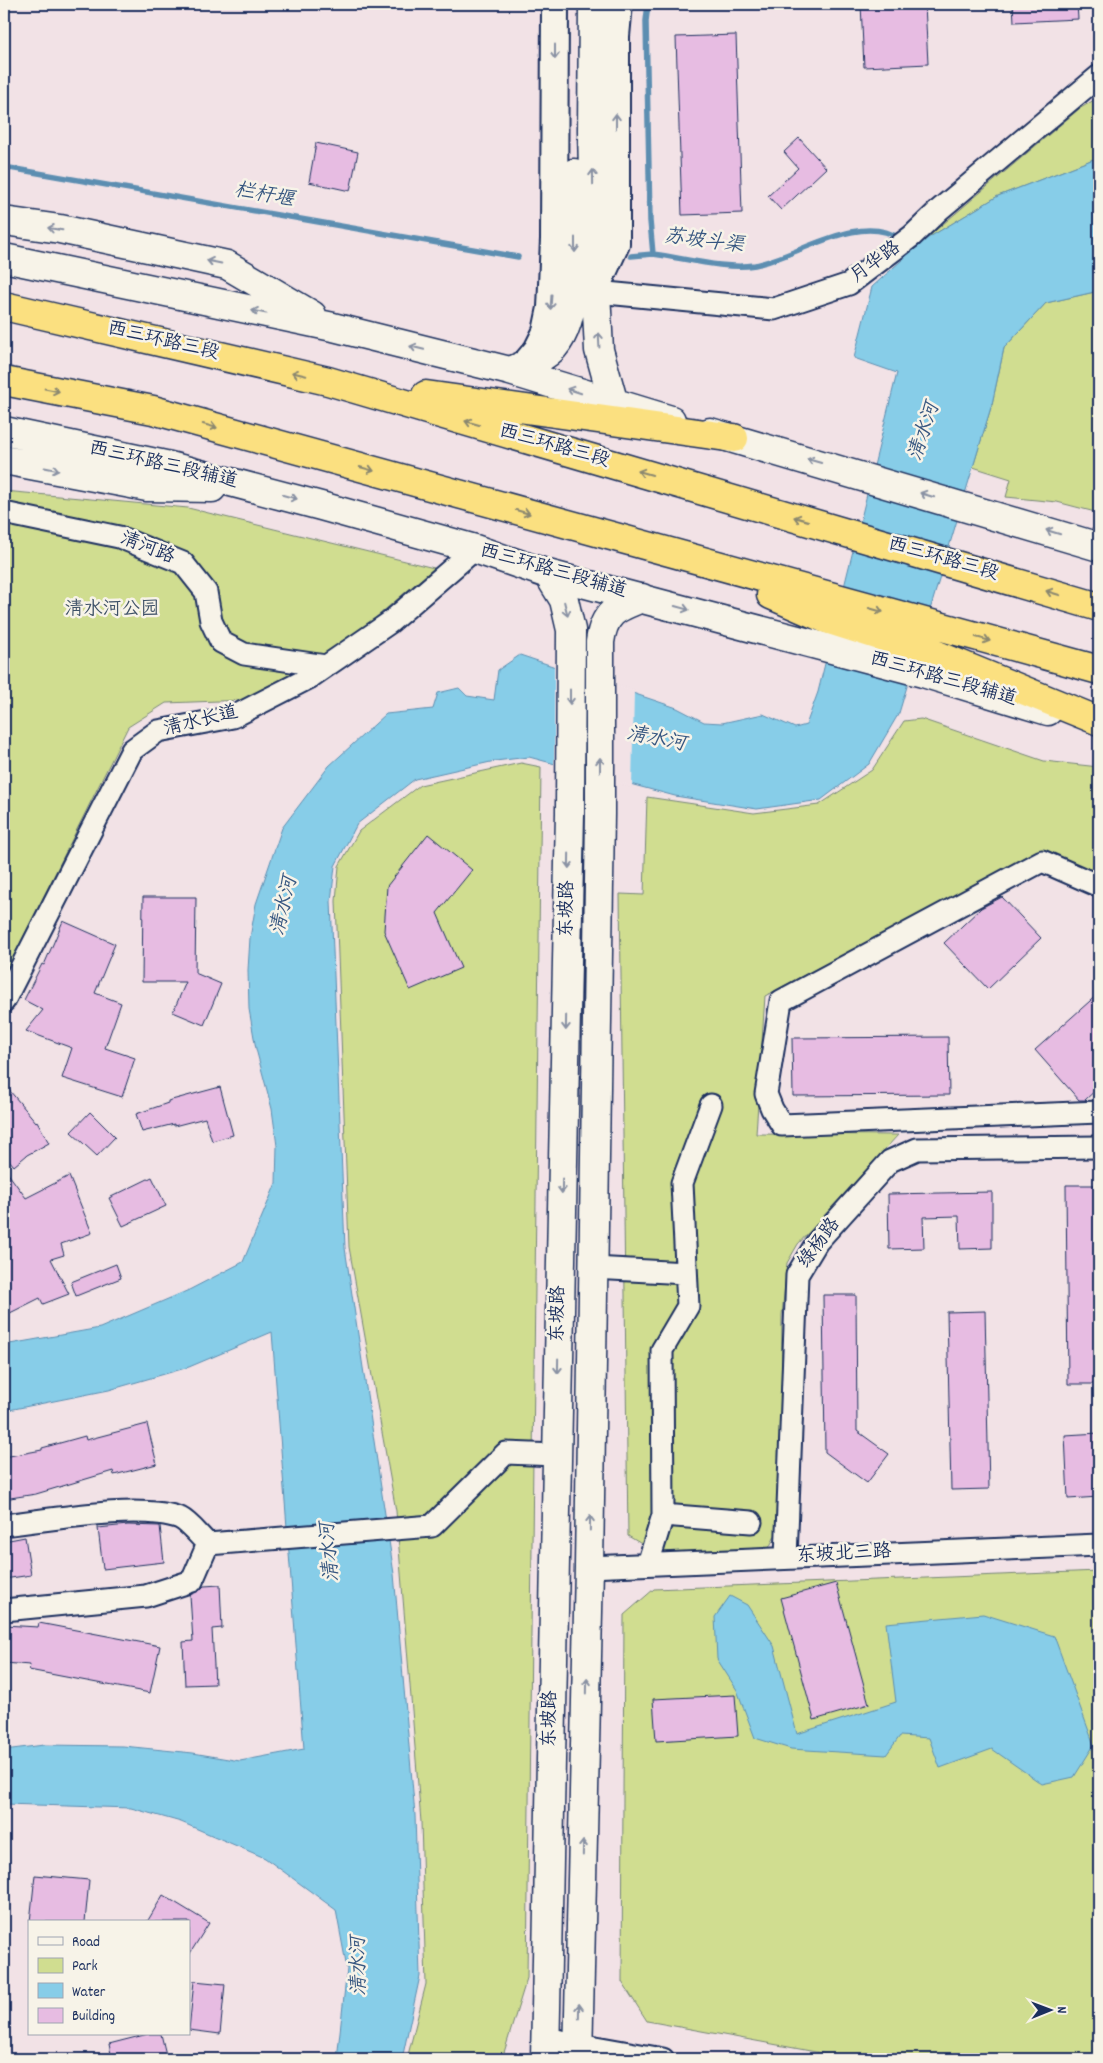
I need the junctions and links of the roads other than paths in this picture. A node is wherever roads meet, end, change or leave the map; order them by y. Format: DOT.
graph roads {
  1 [pos="555,4"];
  2 [pos="575,4"];
  3 [pos="593,4"];
  4 [pos="619,4"];
  5 [pos="1099,76"];
  6 [pos="4,221"];
  7 [pos="10,259"];
  8 [pos="596,290"];
  9 [pos="4,306"];
  10 [pos="333,328"];
  11 [pos="518,368"];
  12 [pos="4,381"];
  13 [pos="328,381"];
  14 [pos="614,404"];
  15 [pos="4,431"];
  16 [pos="734,438"];
  17 [pos="4,460"];
  18 [pos="257,489"];
  19 [pos="4,512"];
  20 [pos="1099,547"];
  21 [pos="475,549"];
  22 [pos="548,574"];
  23 [pos="642,598"];
  24 [pos="1099,607"];
  25 [pos="600,642"];
  26 [pos="570,649"];
  27 [pos="930,651"];
  28 [pos="326,666"];
  29 [pos="1099,670"];
  30 [pos="1099,721"];
  31 [pos="1099,727"];
  32 [pos="1099,886"];
  33 [pos="4,1001"];
  34 [pos="711,1106"];
  35 [pos="1099,1112"];
  36 [pos="1099,1147"];
  37 [pos="593,1268"];
  38 [pos="686,1273"];
  39 [pos="556,1455"];
  40 [pos="662,1515"];
  41 [pos="751,1522"];
  42 [pos="4,1525"];
  43 [pos="208,1544"];
  44 [pos="1099,1545"];
  45 [pos="786,1558"];
  46 [pos="648,1564"];
  47 [pos="590,1567"];
  48 [pos="4,1610"];
  49 [pos="545,2049"];
  50 [pos="578,2052"];
  51 [pos="663,2059"];
  1 -- 11 [label="street, one-way"];
  2 -- 11 [label="main road, one-way"];
  8 -- 3 [label="main road, one-way"];
  8 -- 4 [label="street, one-way"];
  5 -- 8 [label="street, 月华路"];
  10 -- 6 [label="main road, one-way"];
  10 -- 7 [label="main road, one-way"];
  14 -- 8 [label="main road, one-way"];
  13 -- 9 [label="highway, 西三环路三段, one-way"];
  11 -- 10 [label="main road, one-way"];
  14 -- 11 [label="main road, one-way"];
  12 -- 27 [label="highway, one-way"];
  13 -- 16 [label="highway"];
  24 -- 13 [label="highway, 西三环路三段, one-way"];
  14 -- 16 [label="main road"];
  15 -- 18 [label="main road, 西三环路三段辅道"];
  20 -- 16 [label="main road, one-way"];
  17 -- 18 [label="main road, one-way"];
  18 -- 21 [label="main road, 西三环路三段辅道, one-way"];
  19 -- 28 [label="street, 清河路"];
  21 -- 22 [label="main road, 西三环路三段辅道"];
  21 -- 28 [label="street, 清水长道"];
  22 -- 23 [label="main road, 西三环路三段辅道"];
  22 -- 26 [label="main road, 东坡路, one-way"];
  23 -- 25 [label="main road, 东坡路"];
  23 -- 27 [label="main road, 西三环路三段辅道, one-way"];
  25 -- 26 [label="main road"];
  37 -- 25 [label="main road, 东坡路, one-way"];
  26 -- 39 [label="main road, 东坡路, one-way"];
  27 -- 29 [label="highway, one-way"];
  27 -- 30 [label="highway"];
  27 -- 31 [label="main road, 西三环路三段辅道"];
  28 -- 33 [label="street, 清水长道"];
  32 -- 35 [label="street"];
  34 -- 38 [label="street"];
  36 -- 45 [label="street, 绿杨路"];
  37 -- 38 [label="street"];
  47 -- 37 [label="main road, 东坡路, one-way"];
  38 -- 40 [label="street"];
  39 -- 43 [label="street"];
  39 -- 49 [label="main road, 东坡路"];
  40 -- 41 [label="street"];
  40 -- 46 [label="street"];
  42 -- 43 [label="street"];
  43 -- 48 [label="street"];
  44 -- 45 [label="street, 东坡北三路"];
  45 -- 46 [label="street, 东坡北三路"];
  46 -- 47 [label="street, 东坡北三路"];
  50 -- 47 [label="main road, 东坡路, one-way"];
  49 -- 50 [label="street"];
  50 -- 51 [label="street"];
}
